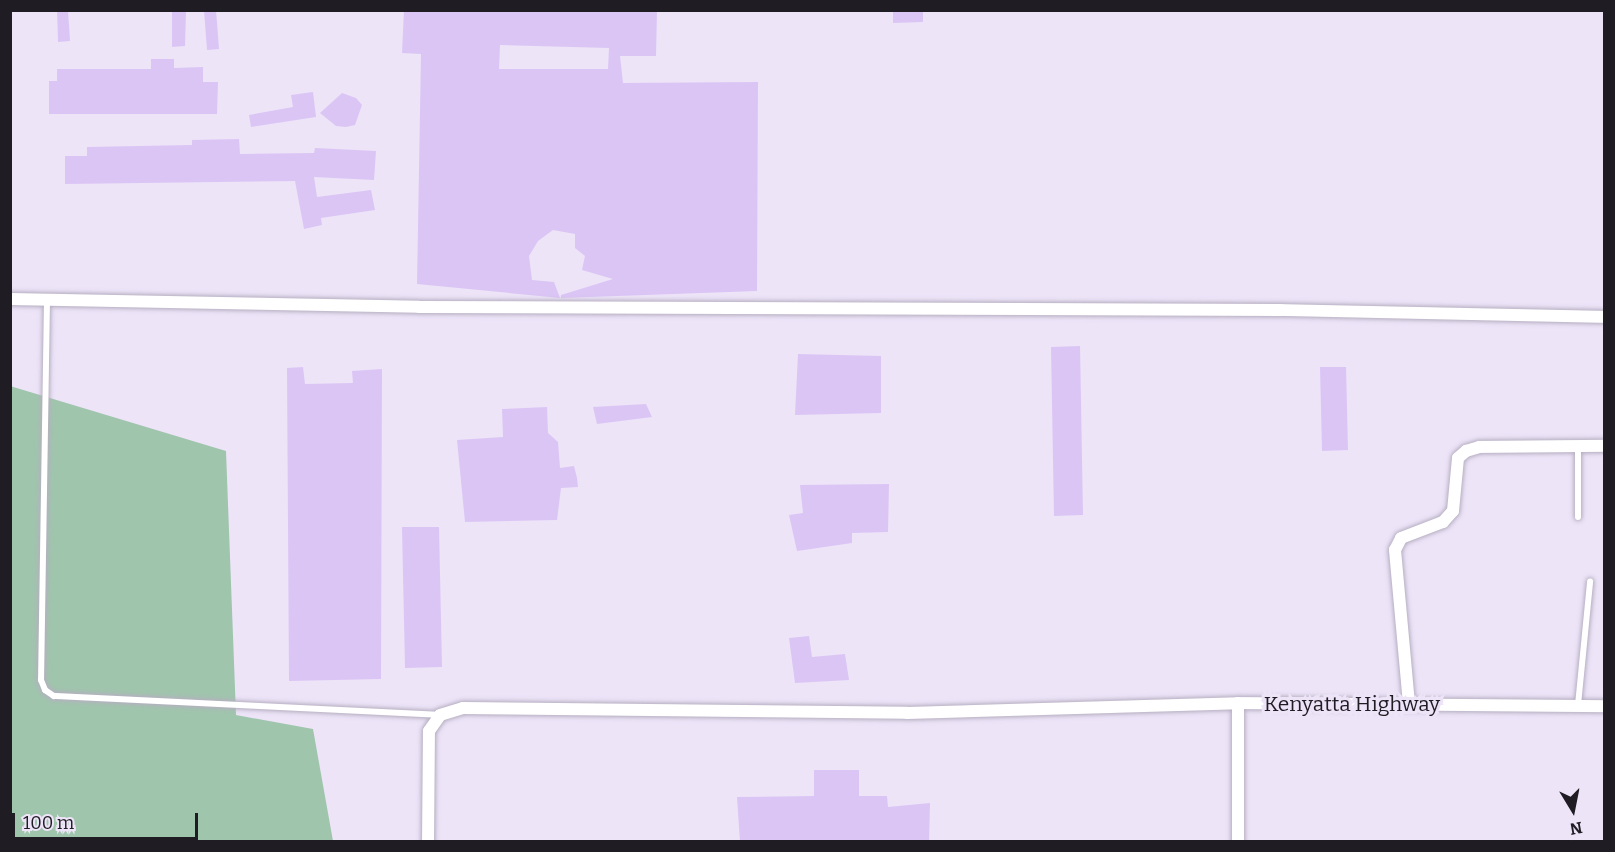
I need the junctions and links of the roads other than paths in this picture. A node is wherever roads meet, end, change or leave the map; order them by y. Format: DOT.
graph roads {
  1 [pos="10,299"];
  2 [pos="47,300"];
  3 [pos="1605,317"];
  4 [pos="1578,446"];
  5 [pos="1605,446"];
  6 [pos="1578,517"];
  7 [pos="1590,582"];
  8 [pos="1238,703"];
  9 [pos="1409,704"];
  10 [pos="1578,705"];
  11 [pos="1605,706"];
  12 [pos="440,715"];
  13 [pos="428,842"];
  14 [pos="1238,842"];
  1 -- 2 [label="street"];
  2 -- 3 [label="street"];
  2 -- 12 [label="lane"];
  4 -- 5 [label="street"];
  4 -- 6 [label="lane"];
  4 -- 9 [label="street"];
  7 -- 10 [label="lane"];
  8 -- 9 [label="street, Kenyatta Highway"];
  8 -- 12 [label="street"];
  8 -- 14 [label="street, Kenyatta Highway"];
  9 -- 10 [label="street, Kenyatta Highway"];
  10 -- 11 [label="street, Kenyatta Highway"];
  12 -- 13 [label="street"];
}
